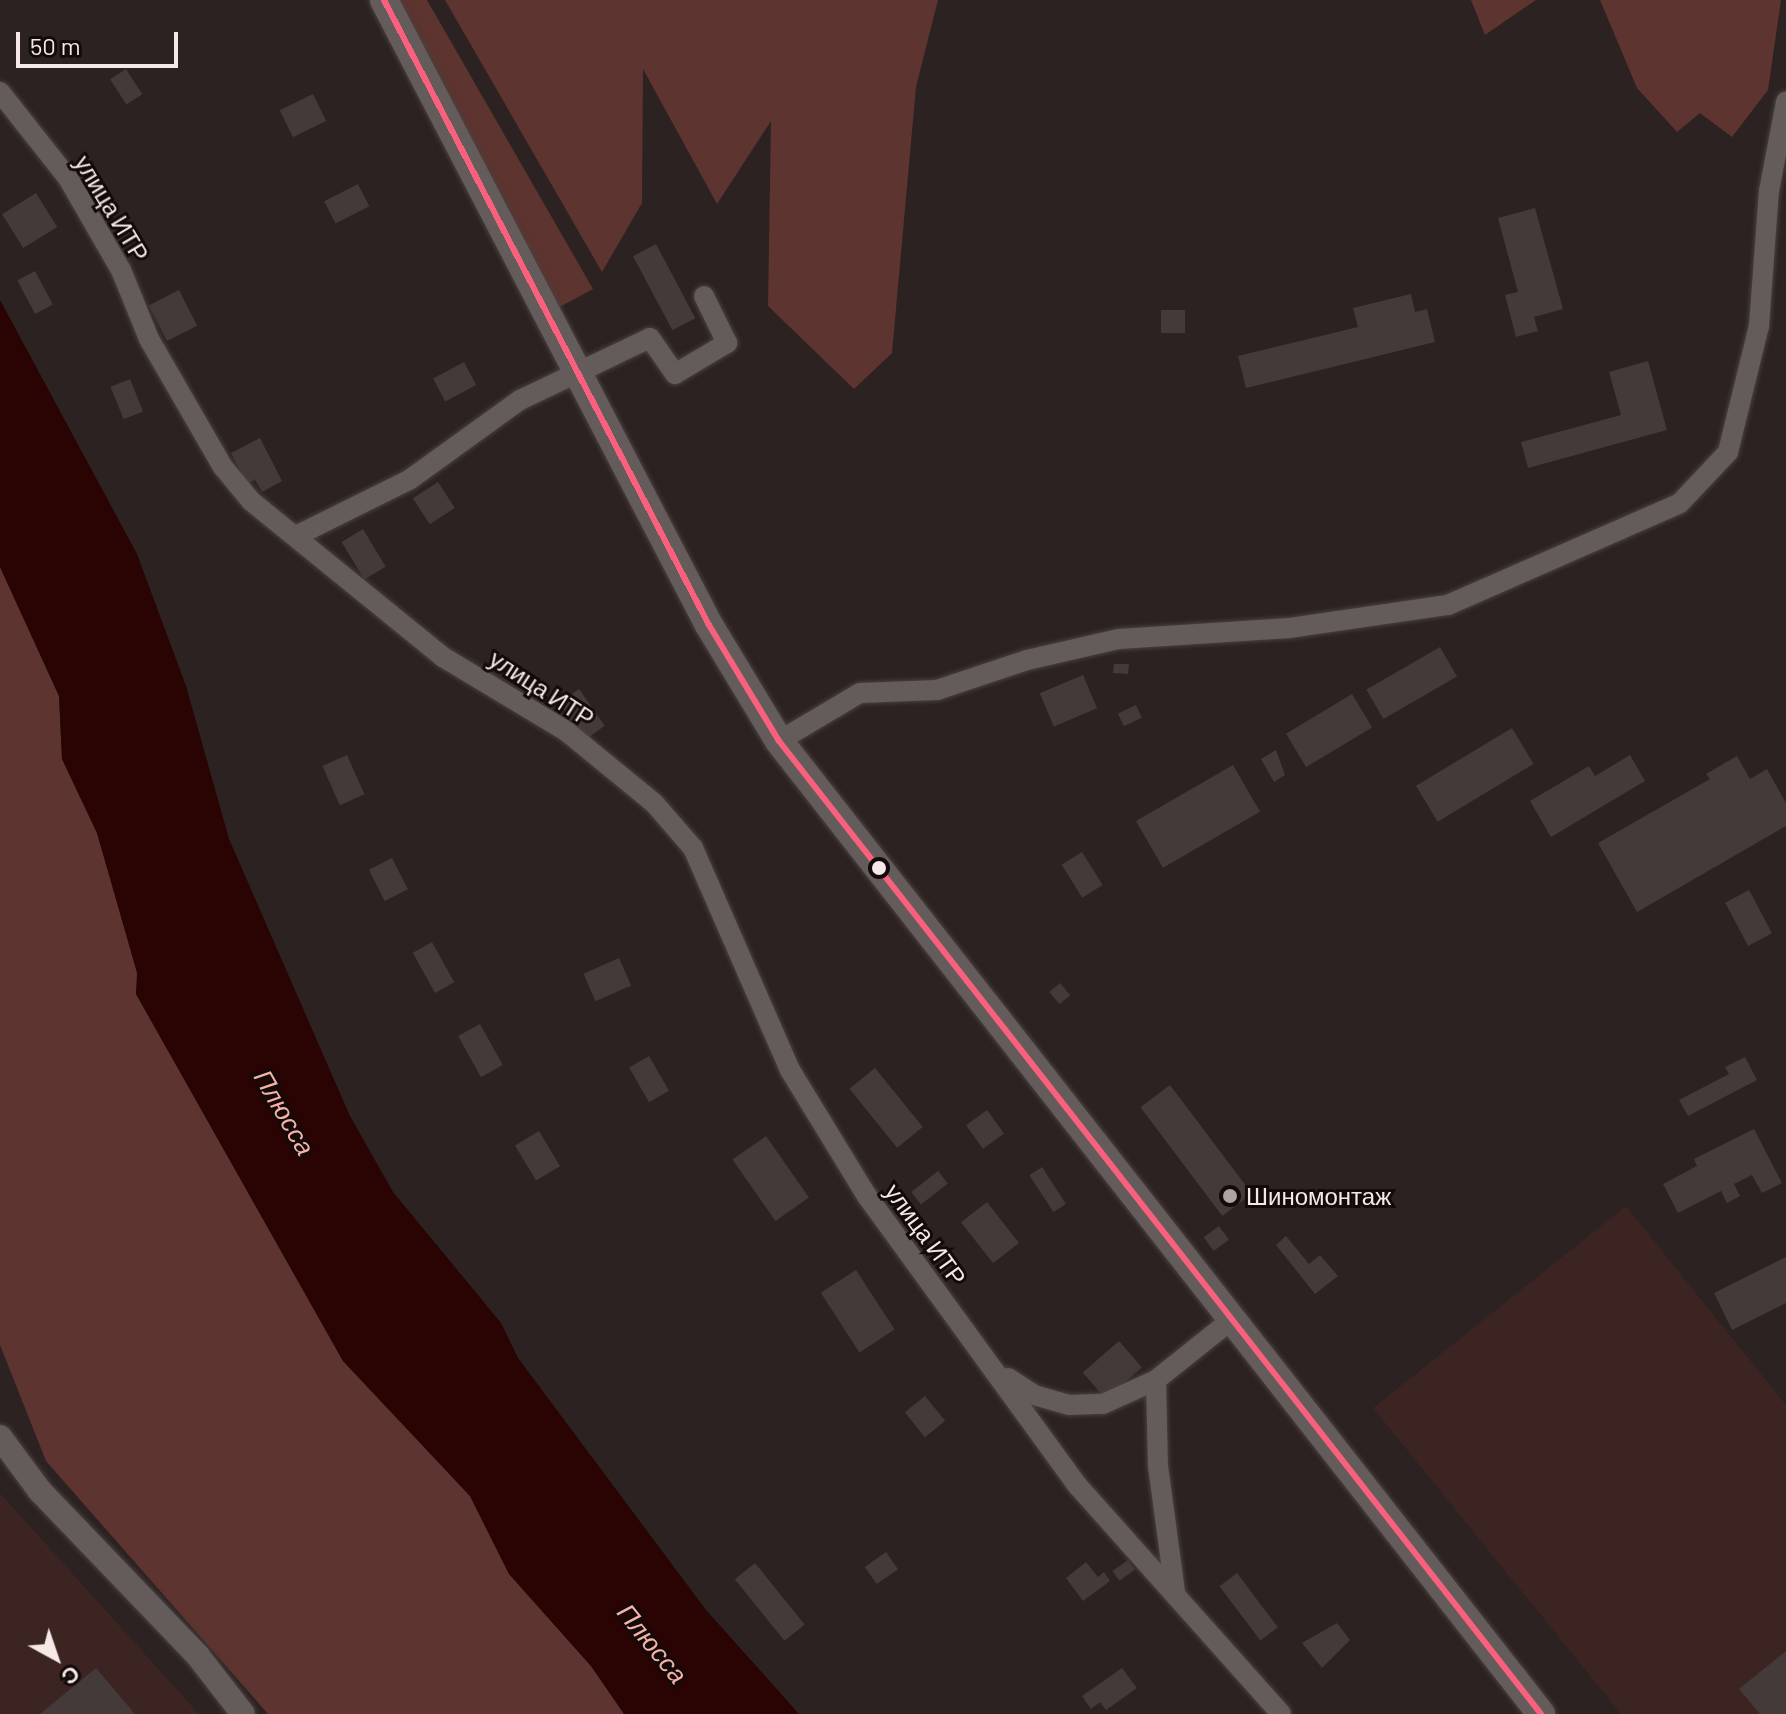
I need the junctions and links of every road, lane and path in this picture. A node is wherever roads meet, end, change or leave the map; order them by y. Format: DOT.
graph roads {
  1 [pos="384,0"];
  2 [pos="0,92"];
  3 [pos="1786,102"];
  4 [pos="704,296"];
  5 [pos="574,371"];
  6 [pos="298,535"];
  7 [pos="779,741"];
  8 [pos="1230,1321"];
  9 [pos="1001,1374"];
  10 [pos="1159,1378"];
  11 [pos="0,1437"];
  12 [pos="1175,1591"];
  13 [pos="243,1714"];
  14 [pos="1281,1714"];
  15 [pos="1541,1714"];
  1 -- 5 [label="main road"];
  2 -- 6 [label="street, улица ИТР"];
  3 -- 7 [label="street"];
  4 -- 5 [label="street"];
  5 -- 6 [label="street"];
  5 -- 7 [label="main road"];
  6 -- 9 [label="street, улица ИТР"];
  7 -- 8 [label="main road"];
  8 -- 10 [label="street, улица ИТР"];
  8 -- 15 [label="main road"];
  9 -- 10 [label="street, улица ИТР"];
  9 -- 12 [label="street, улица ИТР"];
  10 -- 12 [label="street"];
  11 -- 13 [label="street"];
  12 -- 14 [label="street, улица ИТР"];
}
